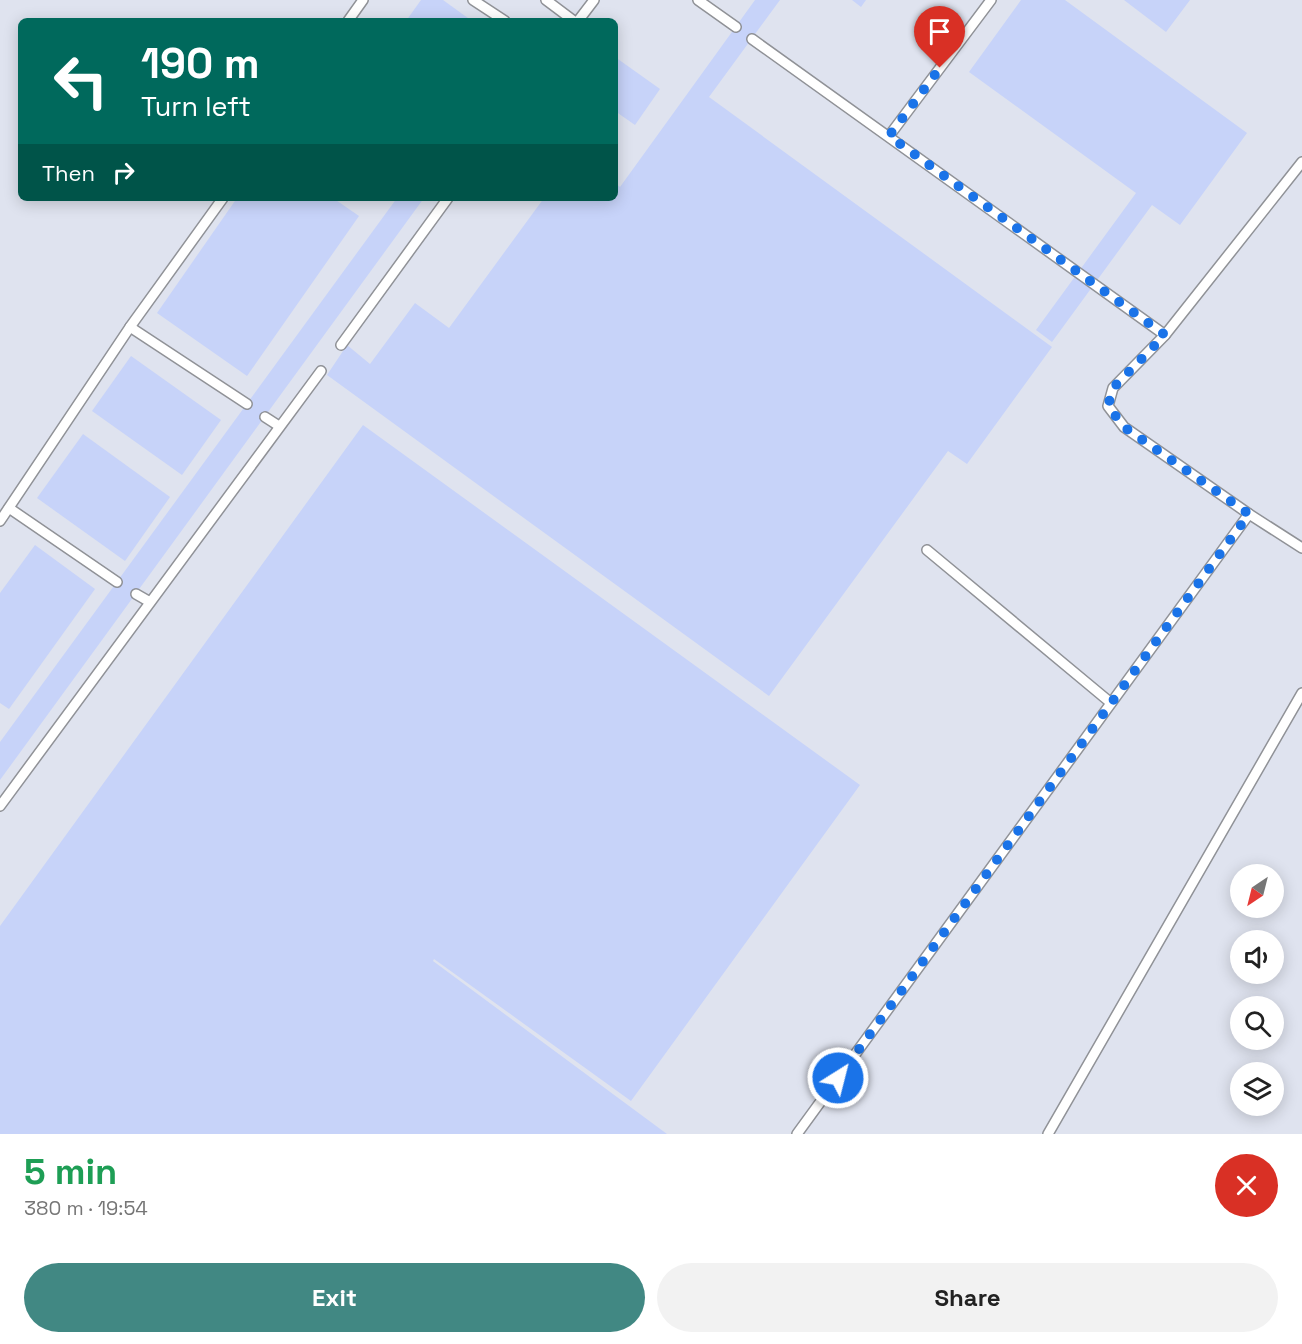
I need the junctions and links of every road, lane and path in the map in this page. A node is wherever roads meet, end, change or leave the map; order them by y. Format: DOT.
graph roads {
  1 [pos="363,0"];
  2 [pos="473,0"];
  3 [pos="546,0"];
  4 [pos="594,0"];
  5 [pos="698,0"];
  6 [pos="991,0"];
  7 [pos="350,18"];
  8 [pos="500,18"];
  9 [pos="572,18"];
  10 [pos="579,18"];
  11 [pos="736,27"];
  12 [pos="752,39"];
  13 [pos="889,136"];
  14 [pos="1302,162"];
  15 [pos="221,201"];
  16 [pos="446,201"];
  17 [pos="130,327"];
  18 [pos="1165,335"];
  19 [pos="340,345"];
  20 [pos="321,371"];
  21 [pos="247,404"];
  22 [pos="265,417"];
  23 [pos="279,426"];
  24 [pos="9,508"];
  25 [pos="1249,514"];
  26 [pos="0,521"];
  27 [pos="1302,548"];
  28 [pos="927,550"];
  29 [pos="117,582"];
  30 [pos="136,594"];
  31 [pos="150,602"];
  32 [pos="1302,693"];
  33 [pos="1111,703"];
  34 [pos="0,806"];
  35 [pos="797,1134"];
  36 [pos="1048,1134"];
  1 -- 7 [label="lane"];
  2 -- 8 [label="lane"];
  3 -- 9 [label="lane"];
  4 -- 10 [label="lane"];
  5 -- 11 [label="lane"];
  6 -- 13 [label="lane"];
  12 -- 13 [label="lane"];
  13 -- 18 [label="lane"];
  14 -- 18 [label="lane"];
  15 -- 17 [label="lane"];
  16 -- 19 [label="lane"];
  17 -- 21 [label="lane"];
  17 -- 24 [label="lane"];
  18 -- 25 [label="lane"];
  20 -- 23 [label="lane"];
  22 -- 23 [label="lane"];
  23 -- 31 [label="lane"];
  24 -- 26 [label="lane"];
  24 -- 29 [label="lane"];
  25 -- 27 [label="lane"];
  25 -- 33 [label="lane"];
  28 -- 33 [label="lane"];
  30 -- 31 [label="lane"];
  31 -- 34 [label="lane"];
  32 -- 36 [label="lane"];
  33 -- 35 [label="lane"];
}
